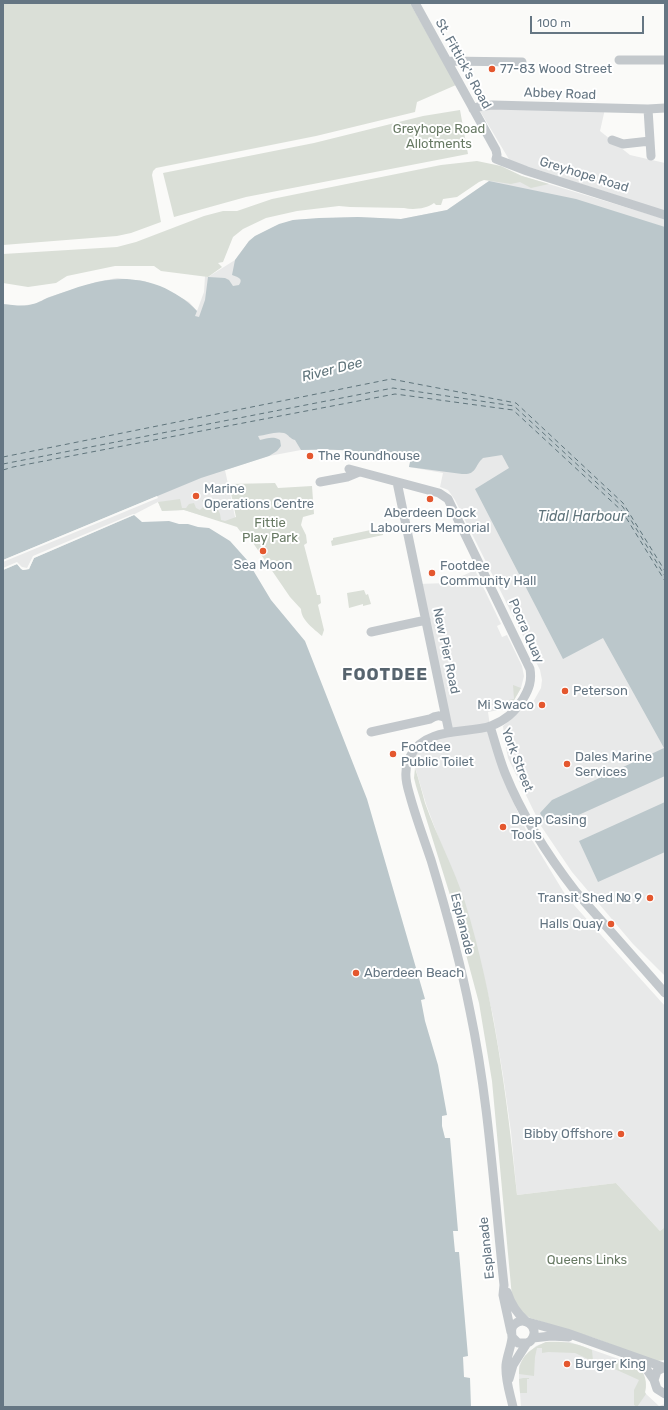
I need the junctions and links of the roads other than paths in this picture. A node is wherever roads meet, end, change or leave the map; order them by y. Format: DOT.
graph roads {
  1 [pos="415,3"];
  2 [pos="619,60"];
  3 [pos="665,60"];
  4 [pos="447,61"];
  5 [pos="522,62"];
  6 [pos="665,108"];
  7 [pos="473,109"];
  8 [pos="648,109"];
  9 [pos="612,140"];
  10 [pos="650,141"];
  11 [pos="651,156"];
  12 [pos="496,159"];
  13 [pos="665,215"];
  14 [pos="349,469"];
  15 [pos="359,472"];
  16 [pos="320,482"];
  17 [pos="397,482"];
  18 [pos="426,620"];
  19 [pos="371,632"];
  20 [pos="446,718"];
  21 [pos="490,726"];
  22 [pos="371,732"];
  23 [pos="449,732"];
  24 [pos="665,992"];
  25 [pos="504,1285"];
  26 [pos="527,1322"];
  27 [pos="512,1334"];
  28 [pos="586,1339"];
  29 [pos="530,1341"];
  30 [pos="633,1357"];
  31 [pos="664,1367"];
  32 [pos="654,1380"];
  33 [pos="508,1388"];
  34 [pos="665,1394"];
  35 [pos="513,1407"];
  1 -- 4 [label="street, St. Fittick's Road"];
  2 -- 3 [label="street"];
  4 -- 5 [label="street"];
  4 -- 7 [label="street, St. Fittick's Road"];
  6 -- 8 [label="street, Abbey Road"];
  7 -- 8 [label="street, Abbey Road"];
  7 -- 12 [label="street, St. Fittick's Road"];
  8 -- 10 [label="street"];
  9 -- 10 [label="street"];
  10 -- 11 [label="street"];
  12 -- 13 [label="street, Greyhope Road"];
  14 -- 15 [label="street, Pocra Quay"];
  15 -- 16 [label="street"];
  15 -- 17 [label="street, Pocra Quay"];
  17 -- 18 [label="street, New Pier Road"];
  17 -- 21 [label="street, Pocra Quay"];
  18 -- 19 [label="street"];
  18 -- 20 [label="street, New Pier Road"];
  20 -- 22 [label="street"];
  20 -- 23 [label="street, New Pier Road"];
  21 -- 23 [label="street, Esplanade"];
  21 -- 24 [label="street, York Street"];
  23 -- 25 [label="street, Esplanade"];
  25 -- 26 [label="street, Esplanade"];
  25 -- 27 [label="street, Esplanade"];
  26 -- 27 [label="street"];
  26 -- 28 [label="street"];
  26 -- 29 [label="street"];
  27 -- 29 [label="street"];
  27 -- 33 [label="street, Esplanade"];
  28 -- 29 [label="street"];
  28 -- 30 [label="street"];
  29 -- 33 [label="street, Esplanade"];
  30 -- 31 [label="street"];
  30 -- 32 [label="street"];
  31 -- 32 [label="street"];
  32 -- 34 [label="street"];
  33 -- 35 [label="street, Esplanade"];
}
